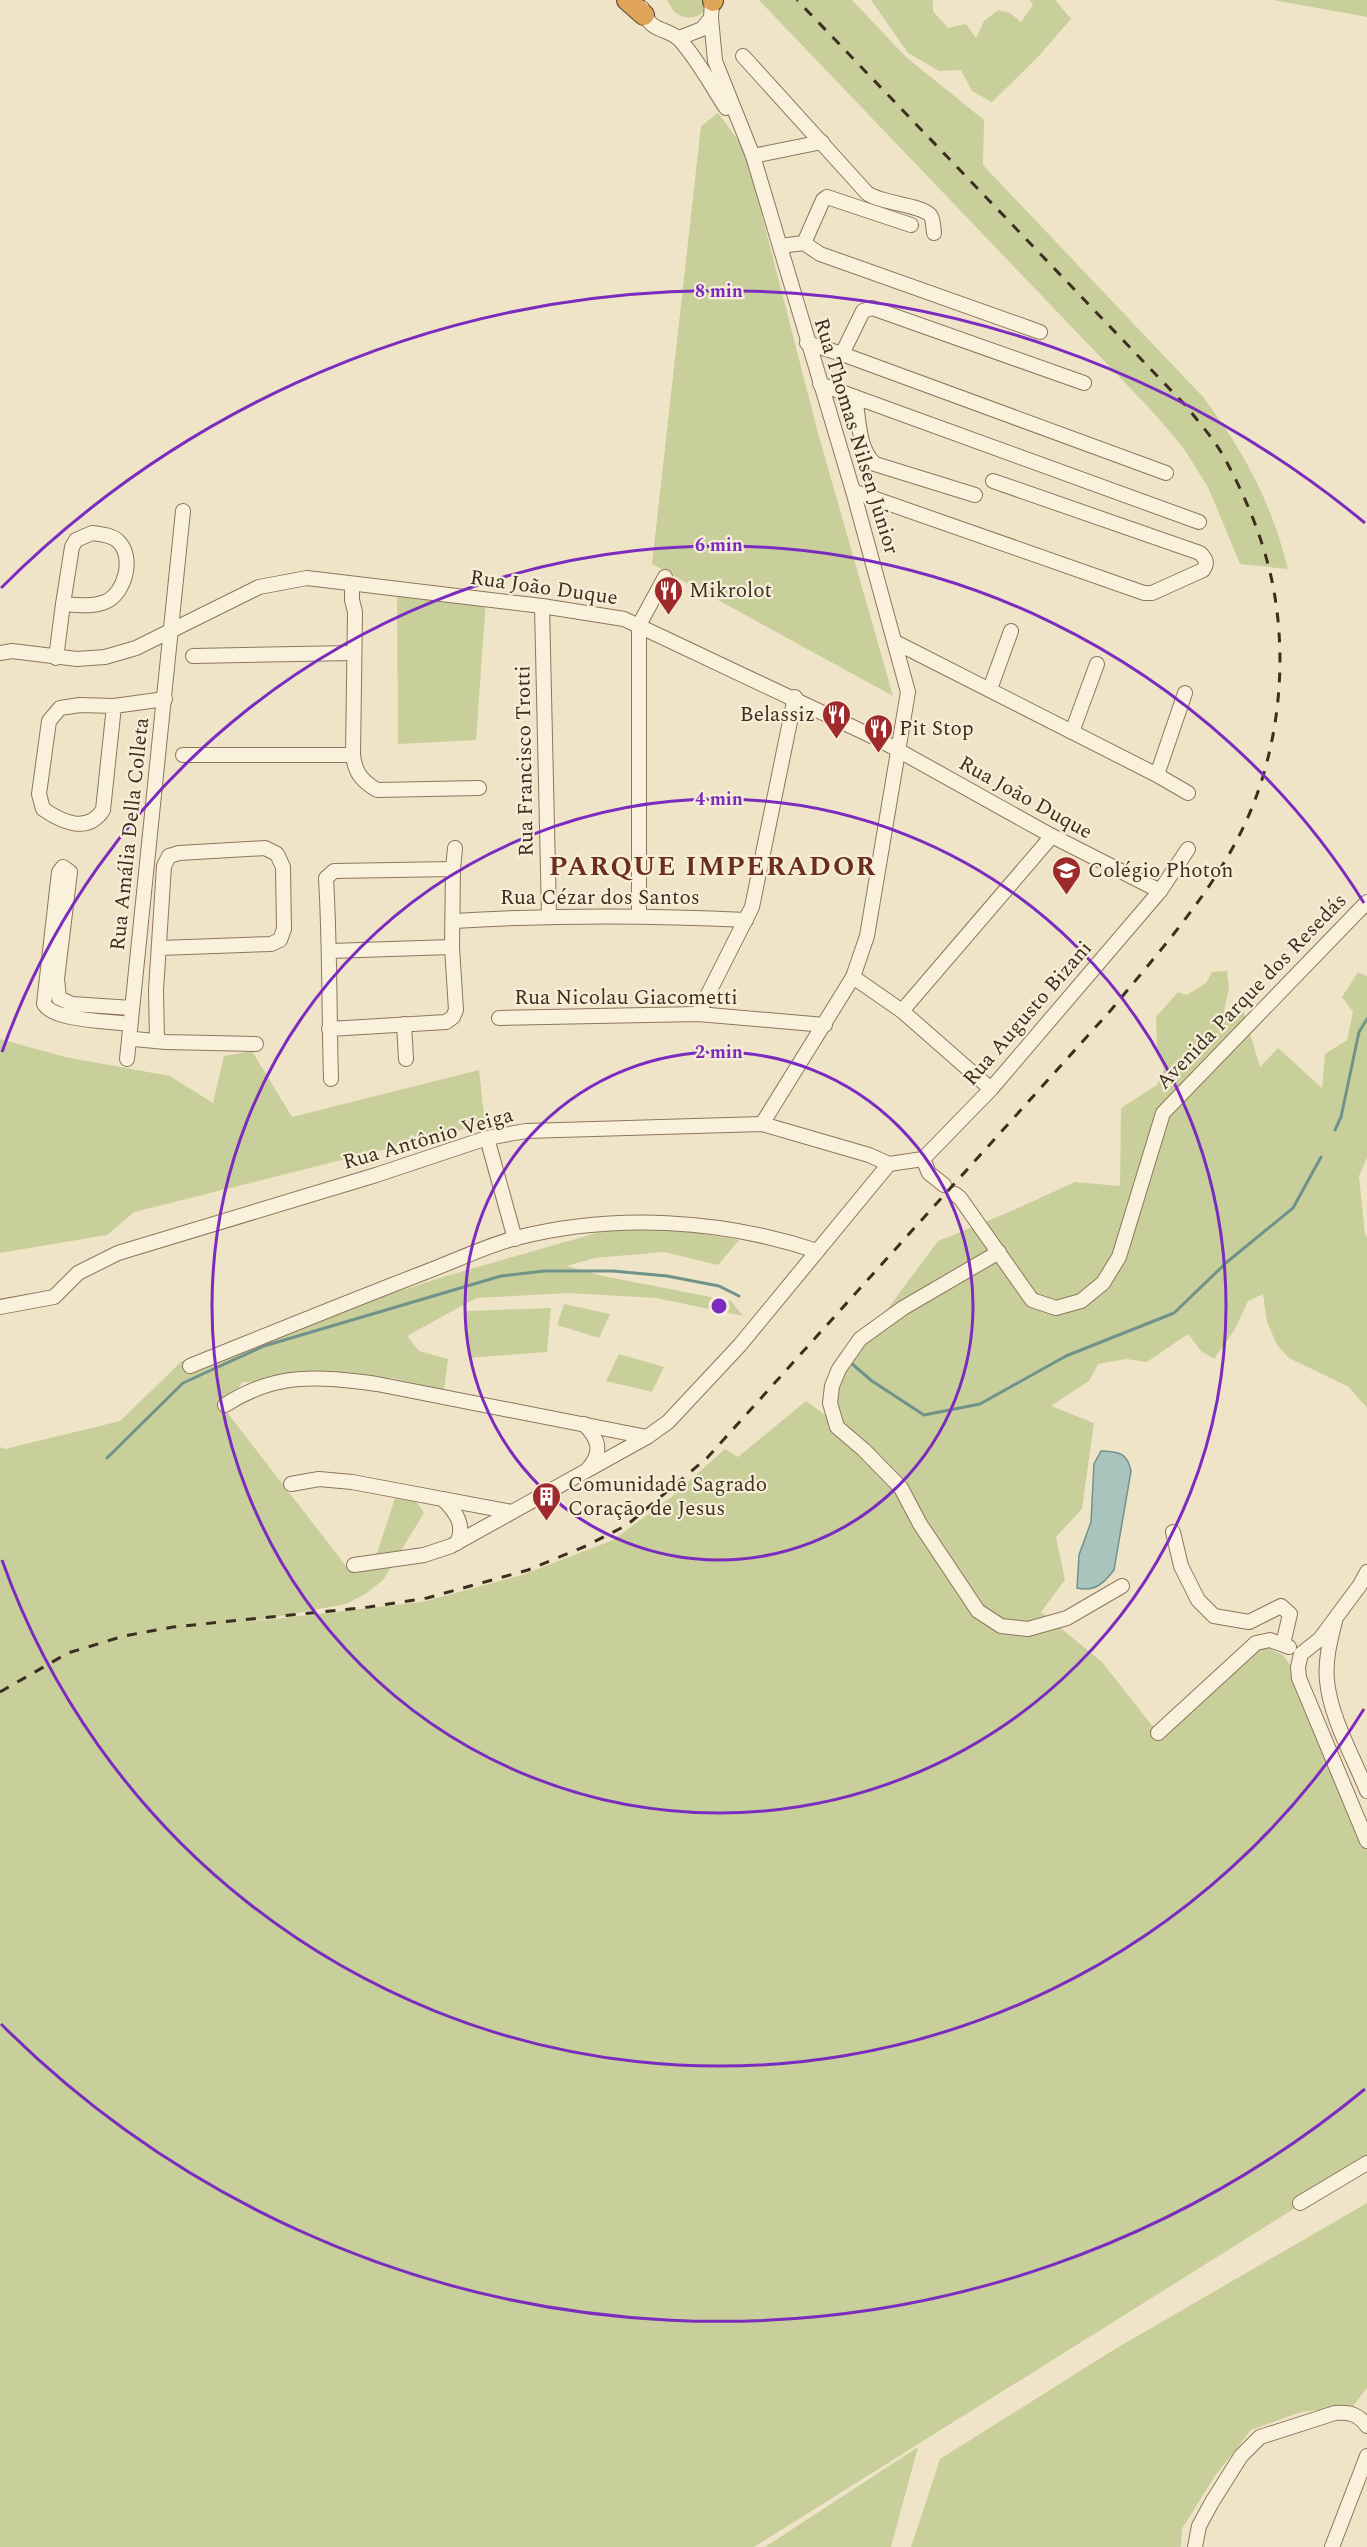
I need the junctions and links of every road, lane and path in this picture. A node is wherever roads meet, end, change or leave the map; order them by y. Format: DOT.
graph roads {
  1 [pos="627,0"];
  2 [pos="712,5"];
  3 [pos="642,8"];
  4 [pos="679,38"];
  5 [pos="743,56"];
  6 [pos="745,137"];
  7 [pos="822,141"];
  8 [pos="753,156"];
  9 [pos="911,225"];
  10 [pos="934,234"];
  11 [pos="804,243"];
  12 [pos="780,246"];
  13 [pos="1040,332"];
  14 [pos="807,343"];
  15 [pos="842,354"];
  16 [pos="1084,383"];
  17 [pos="820,384"];
  18 [pos="855,397"];
  19 [pos="1166,473"];
  20 [pos="993,481"];
  21 [pos="853,490"];
  22 [pos="975,495"];
  23 [pos="183,511"];
  24 [pos="1199,522"];
  25 [pos="665,577"];
  26 [pos="357,585"];
  27 [pos="63,604"];
  28 [pos="542,606"];
  29 [pos="639,625"];
  30 [pos="1011,630"];
  31 [pos="172,631"];
  32 [pos="895,642"];
  33 [pos="0,653"];
  34 [pos="354,653"];
  35 [pos="193,656"];
  36 [pos="56,658"];
  37 [pos="1097,664"];
  38 [pos="990,689"];
  39 [pos="1185,693"];
  40 [pos="795,697"];
  41 [pos="165,699"];
  42 [pos="114,706"];
  43 [pos="1072,732"];
  44 [pos="898,750"];
  45 [pos="183,755"];
  46 [pos="353,755"];
  47 [pos="1158,775"];
  48 [pos="479,788"];
  49 [pos="1188,793"];
  50 [pos="1052,836"];
  51 [pos="455,848"];
  52 [pos="1188,849"];
  53 [pos="453,869"];
  54 [pos="1160,891"];
  55 [pos="1367,902"];
  56 [pos="549,915"];
  57 [pos="639,915"];
  58 [pos="746,920"];
  59 [pos="454,921"];
  60 [pos="452,947"];
  61 [pos="160,948"];
  62 [pos="330,951"];
  63 [pos="854,977"];
  64 [pos="132,1008"];
  65 [pos="902,1011"];
  66 [pos="698,1014"];
  67 [pos="499,1018"];
  68 [pos="404,1024"];
  69 [pos="825,1025"];
  70 [pos="330,1029"];
  71 [pos="130,1030"];
  72 [pos="157,1041"];
  73 [pos="256,1044"];
  74 [pos="127,1059"];
  75 [pos="406,1059"];
  76 [pos="331,1079"];
  77 [pos="991,1089"];
  78 [pos="762,1124"];
  79 [pos="487,1138"];
  80 [pos="923,1160"];
  81 [pos="889,1164"];
  82 [pos="515,1239"];
  83 [pos="817,1251"];
  84 [pos="999,1252"];
  85 [pos="0,1307"];
  86 [pos="190,1366"];
  87 [pos="225,1405"];
  88 [pos="584,1424"];
  89 [pos="647,1437"];
  90 [pos="585,1471"];
  91 [pos="291,1484"];
  92 [pos="443,1499"];
  93 [pos="512,1512"];
  94 [pos="1173,1532"];
  95 [pos="457,1543"];
  96 [pos="354,1564"];
  97 [pos="1367,1572"];
  98 [pos="1122,1586"];
  99 [pos="1336,1615"];
  100 [pos="1283,1644"];
  101 [pos="1301,1654"];
  102 [pos="1158,1733"];
  103 [pos="1367,1791"];
  104 [pos="1367,1841"];
  105 [pos="1367,2163"];
  106 [pos="1300,2203"];
  107 [pos="1367,2426"];
  108 [pos="1367,2456"];
  109 [pos="1195,2547"];
  110 [pos="1332,2547"];
  1 -- 3 [label="highway"];
  2 -- 4 [label="street"];
  2 -- 6 [label="street, Rua Thomas Nilsen Júnior"];
  3 -- 4 [label="street"];
  4 -- 6 [label="street, Rua Thomas Nilsen Júnior"];
  5 -- 7 [label="street"];
  6 -- 8 [label="street, Rua Thomas Nilsen Júnior"];
  7 -- 8 [label="street"];
  7 -- 10 [label="street"];
  8 -- 12 [label="street, Rua Thomas Nilsen Júnior"];
  9 -- 11 [label="street"];
  11 -- 12 [label="street"];
  11 -- 13 [label="street"];
  12 -- 14 [label="street, Rua Thomas Nilsen Júnior"];
  14 -- 15 [label="street"];
  14 -- 17 [label="street, Rua Thomas Nilsen Júnior"];
  15 -- 16 [label="street"];
  15 -- 19 [label="street"];
  17 -- 18 [label="street"];
  17 -- 21 [label="street, Rua Thomas Nilsen Júnior"];
  18 -- 22 [label="street"];
  18 -- 24 [label="street"];
  20 -- 21 [label="street"];
  21 -- 32 [label="street, Rua Thomas Nilsen Júnior"];
  23 -- 31 [label="street, Rua Amália Della Colleta"];
  25 -- 29 [label="street"];
  26 -- 28 [label="street, Rua João Duque"];
  26 -- 31 [label="street, Rua João Duque"];
  26 -- 34 [label="street"];
  27 -- 27 [label="street"];
  27 -- 36 [label="street"];
  28 -- 29 [label="street, Rua João Duque"];
  28 -- 56 [label="street, Rua Francisco Trotti"];
  29 -- 40 [label="street, Rua João Duque"];
  29 -- 57 [label="street"];
  30 -- 38 [label="street"];
  31 -- 36 [label="street, Rua João Duque"];
  31 -- 41 [label="street, Rua Amália Della Colleta"];
  32 -- 38 [label="street"];
  32 -- 44 [label="street, Rua Thomas Nilsen Júnior"];
  33 -- 36 [label="street, Rua João Duque"];
  34 -- 35 [label="street"];
  34 -- 46 [label="street"];
  37 -- 43 [label="street"];
  38 -- 43 [label="street"];
  39 -- 47 [label="street"];
  40 -- 44 [label="street, Rua João Duque"];
  40 -- 58 [label="street"];
  41 -- 42 [label="street"];
  41 -- 64 [label="street, Rua Amália Della Colleta"];
  42 -- 42 [label="street"];
  43 -- 47 [label="street"];
  44 -- 50 [label="street, Rua João Duque"];
  44 -- 63 [label="street, Rua Thomas Nilsen Júnior"];
  45 -- 46 [label="street"];
  46 -- 48 [label="street"];
  47 -- 49 [label="street"];
  50 -- 54 [label="street, Rua João Duque"];
  50 -- 65 [label="street"];
  51 -- 53 [label="street"];
  52 -- 54 [label="street, Rua Augusto Bizani"];
  53 -- 59 [label="street"];
  53 -- 62 [label="street"];
  54 -- 77 [label="street, Rua Augusto Bizani"];
  55 -- 84 [label="street, Avenida Parque dos Resedás"];
  56 -- 57 [label="street, Rua Cézar dos Santos"];
  56 -- 59 [label="street, Rua Cézar dos Santos"];
  57 -- 58 [label="street, Rua Cézar dos Santos"];
  58 -- 66 [label="street"];
  59 -- 60 [label="street"];
  60 -- 62 [label="street"];
  60 -- 68 [label="street"];
  61 -- 61 [label="street"];
  61 -- 72 [label="street"];
  62 -- 70 [label="street"];
  63 -- 65 [label="street"];
  63 -- 69 [label="street, Rua Thomas Nilsen Júnior"];
  64 -- 71 [label="street, Rua Amália Della Colleta"];
  64 -- 71 [label="street"];
  65 -- 77 [label="street"];
  66 -- 67 [label="street, Rua Nicolau Giacometti"];
  66 -- 69 [label="street, Rua Nicolau Giacometti"];
  68 -- 70 [label="street"];
  68 -- 75 [label="street"];
  69 -- 78 [label="street, Rua Thomas Nilsen Júnior"];
  70 -- 76 [label="street"];
  71 -- 72 [label="street"];
  71 -- 74 [label="street, Rua Amália Della Colleta"];
  72 -- 73 [label="street"];
  77 -- 80 [label="street, Rua Augusto Bizani"];
  78 -- 79 [label="street, Rua Antônio Veiga"];
  78 -- 81 [label="street, Rua Antônio Veiga"];
  79 -- 82 [label="street"];
  79 -- 85 [label="street, Rua Antônio Veiga"];
  80 -- 81 [label="street, Rua Antônio Veiga"];
  80 -- 84 [label="street, Avenida Parque dos Resedás"];
  81 -- 83 [label="street"];
  82 -- 83 [label="street"];
  82 -- 86 [label="street"];
  83 -- 89 [label="street"];
  84 -- 98 [label="street"];
  87 -- 88 [label="street"];
  88 -- 89 [label="street"];
  88 -- 90 [label="street"];
  89 -- 90 [label="street"];
  90 -- 93 [label="street"];
  91 -- 92 [label="street"];
  92 -- 93 [label="street"];
  92 -- 95 [label="street"];
  93 -- 95 [label="street"];
  94 -- 100 [label="street"];
  95 -- 96 [label="street"];
  97 -- 99 [label="street"];
  99 -- 101 [label="street"];
  99 -- 103 [label="street"];
  100 -- 101 [label="street"];
  100 -- 102 [label="street"];
  101 -- 104 [label="street"];
  105 -- 106 [label="street"];
  107 -- 109 [label="street"];
  108 -- 110 [label="street"];
}
